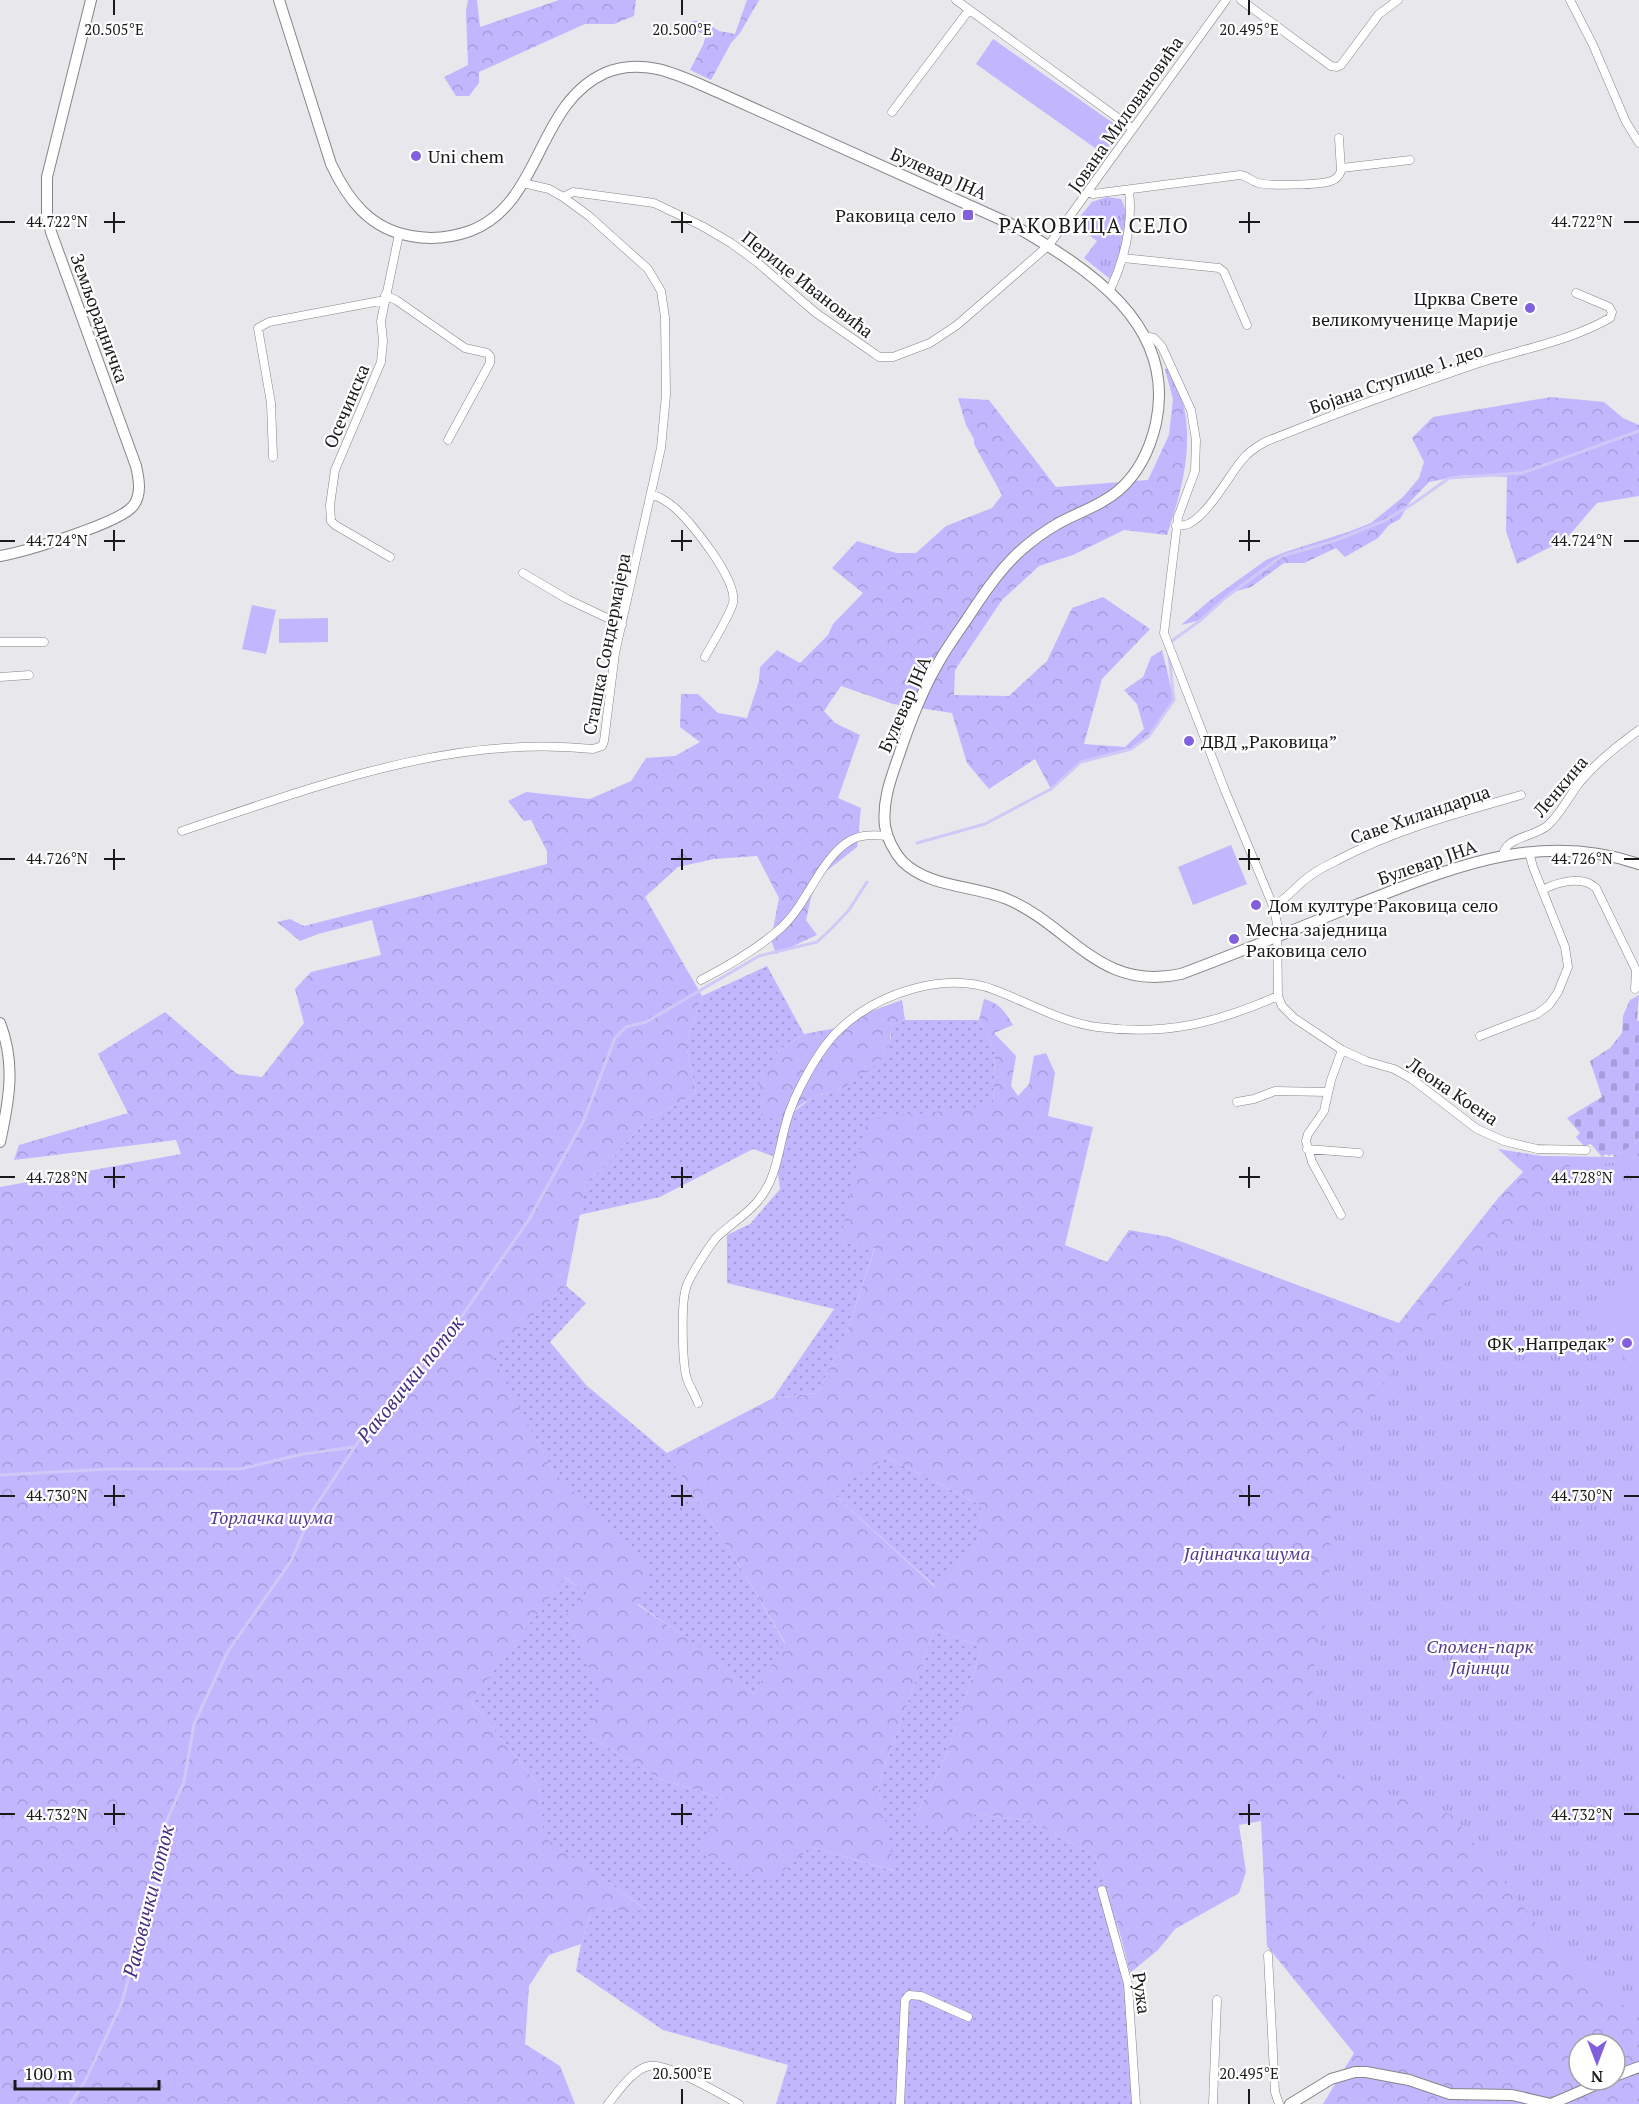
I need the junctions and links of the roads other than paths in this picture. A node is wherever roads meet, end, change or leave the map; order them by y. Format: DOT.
graph roads {
  1 [pos="91,0"];
  2 [pos="279,0"];
  3 [pos="956,0"];
  4 [pos="1226,0"];
  5 [pos="1241,0"];
  6 [pos="1398,0"];
  7 [pos="1570,0"];
  8 [pos="969,10"];
  9 [pos="892,112"];
  10 [pos="1133,129"];
  11 [pos="1339,138"];
  12 [pos="1639,143"];
  13 [pos="1410,160"];
  14 [pos="1342,168"];
  15 [pos="524,183"];
  16 [pos="1128,190"];
  17 [pos="1088,192"];
  18 [pos="563,196"];
  19 [pos="399,234"];
  20 [pos="1049,245"];
  21 [pos="1123,258"];
  22 [pos="1110,290"];
  23 [pos="1576,293"];
  24 [pos="385,298"];
  25 [pos="1247,325"];
  26 [pos="1144,336"];
  27 [pos="448,440"];
  28 [pos="273,457"];
  29 [pos="651,494"];
  30 [pos="1176,526"];
  31 [pos="0,556"];
  32 [pos="390,557"];
  33 [pos="523,573"];
  34 [pos="622,626"];
  35 [pos="0,642"];
  36 [pos="44,642"];
  37 [pos="705,657"];
  38 [pos="29,675"];
  39 [pos="0,677"];
  40 [pos="1639,730"];
  41 [pos="1521,795"];
  42 [pos="182,831"];
  43 [pos="888,836"];
  44 [pos="1529,852"];
  45 [pos="1503,856"];
  46 [pos="1639,864"];
  47 [pos="1542,890"];
  48 [pos="1273,906"];
  49 [pos="1277,936"];
  50 [pos="701,980"];
  51 [pos="1635,989"];
  52 [pos="1278,996"];
  53 [pos="0,1023"];
  54 [pos="1480,1036"];
  55 [pos="1342,1050"];
  56 [pos="1328,1092"];
  57 [pos="1237,1102"];
  58 [pos="0,1143"];
  59 [pos="1307,1149"];
  60 [pos="1587,1150"];
  61 [pos="1359,1153"];
  62 [pos="1341,1215"];
  63 [pos="698,1403"];
  64 [pos="1102,1890"];
  65 [pos="1268,1954"];
  66 [pos="1217,2000"];
  67 [pos="968,2016"];
  68 [pos="1580,2092"];
  69 [pos="608,2104"];
  70 [pos="739,2104"];
  71 [pos="900,2104"];
  72 [pos="1136,2104"];
  73 [pos="1213,2104"];
  74 [pos="1279,2104"];
  75 [pos="1290,2104"];
  76 [pos="1554,2104"];
  1 -- 31 [label="main road, Земљорадничка"];
  2 -- 19 [label="main road"];
  3 -- 8 [label="street"];
  4 -- 10 [label="street, Јована Миловановића"];
  5 -- 6 [label="street"];
  7 -- 12 [label="street"];
  8 -- 9 [label="street"];
  8 -- 10 [label="street"];
  10 -- 17 [label="street, Јована Миловановића"];
  11 -- 14 [label="street"];
  13 -- 14 [label="street"];
  14 -- 16 [label="street"];
  15 -- 18 [label="street, Перице Ивановића"];
  15 -- 19 [label="main road, Булевар ЈНА"];
  15 -- 20 [label="main road, Булевар ЈНА"];
  16 -- 17 [label="street"];
  16 -- 21 [label="street"];
  17 -- 20 [label="street, Јована Миловановића"];
  18 -- 20 [label="street, Перице Ивановића"];
  18 -- 29 [label="street, Сташка Сондермајера"];
  19 -- 24 [label="street, Осечинска"];
  20 -- 22 [label="main road, Булевар ЈНА"];
  21 -- 22 [label="street"];
  21 -- 25 [label="street"];
  22 -- 26 [label="main road, Булевар ЈНА"];
  23 -- 30 [label="street, Бојана Ступице 1. део"];
  24 -- 27 [label="street"];
  24 -- 28 [label="street"];
  24 -- 32 [label="street, Осечинска"];
  26 -- 30 [label="street"];
  26 -- 43 [label="main road, Булевар ЈНА"];
  29 -- 34 [label="street, Сташка Сондермајера"];
  29 -- 37 [label="street"];
  30 -- 48 [label="street"];
  33 -- 34 [label="street"];
  34 -- 42 [label="street, Сташка Сондермајера"];
  35 -- 36 [label="street"];
  38 -- 39 [label="street"];
  40 -- 45 [label="street, Ленкина"];
  41 -- 48 [label="street, Саве Хиландарца"];
  43 -- 49 [label="main road, Булевар ЈНА"];
  43 -- 50 [label="street"];
  44 -- 45 [label="main road, Булевар ЈНА"];
  44 -- 46 [label="main road, Булевар ЈНА"];
  44 -- 47 [label="street"];
  45 -- 49 [label="main road, Булевар ЈНА"];
  47 -- 51 [label="street"];
  47 -- 54 [label="street"];
  48 -- 49 [label="street"];
  49 -- 52 [label="street"];
  52 -- 55 [label="street, Леона Коена"];
  52 -- 63 [label="street"];
  53 -- 58 [label="main road"];
  55 -- 56 [label="street"];
  55 -- 60 [label="street, Леона Коена"];
  56 -- 57 [label="street"];
  56 -- 59 [label="street"];
  59 -- 61 [label="street"];
  59 -- 62 [label="street"];
  64 -- 72 [label="street, Ружа"];
  65 -- 74 [label="street"];
  66 -- 73 [label="street"];
  67 -- 71 [label="street"];
  68 -- 76 [label="main road"];
  69 -- 70 [label="street"];
  75 -- 76 [label="main road"];
}
